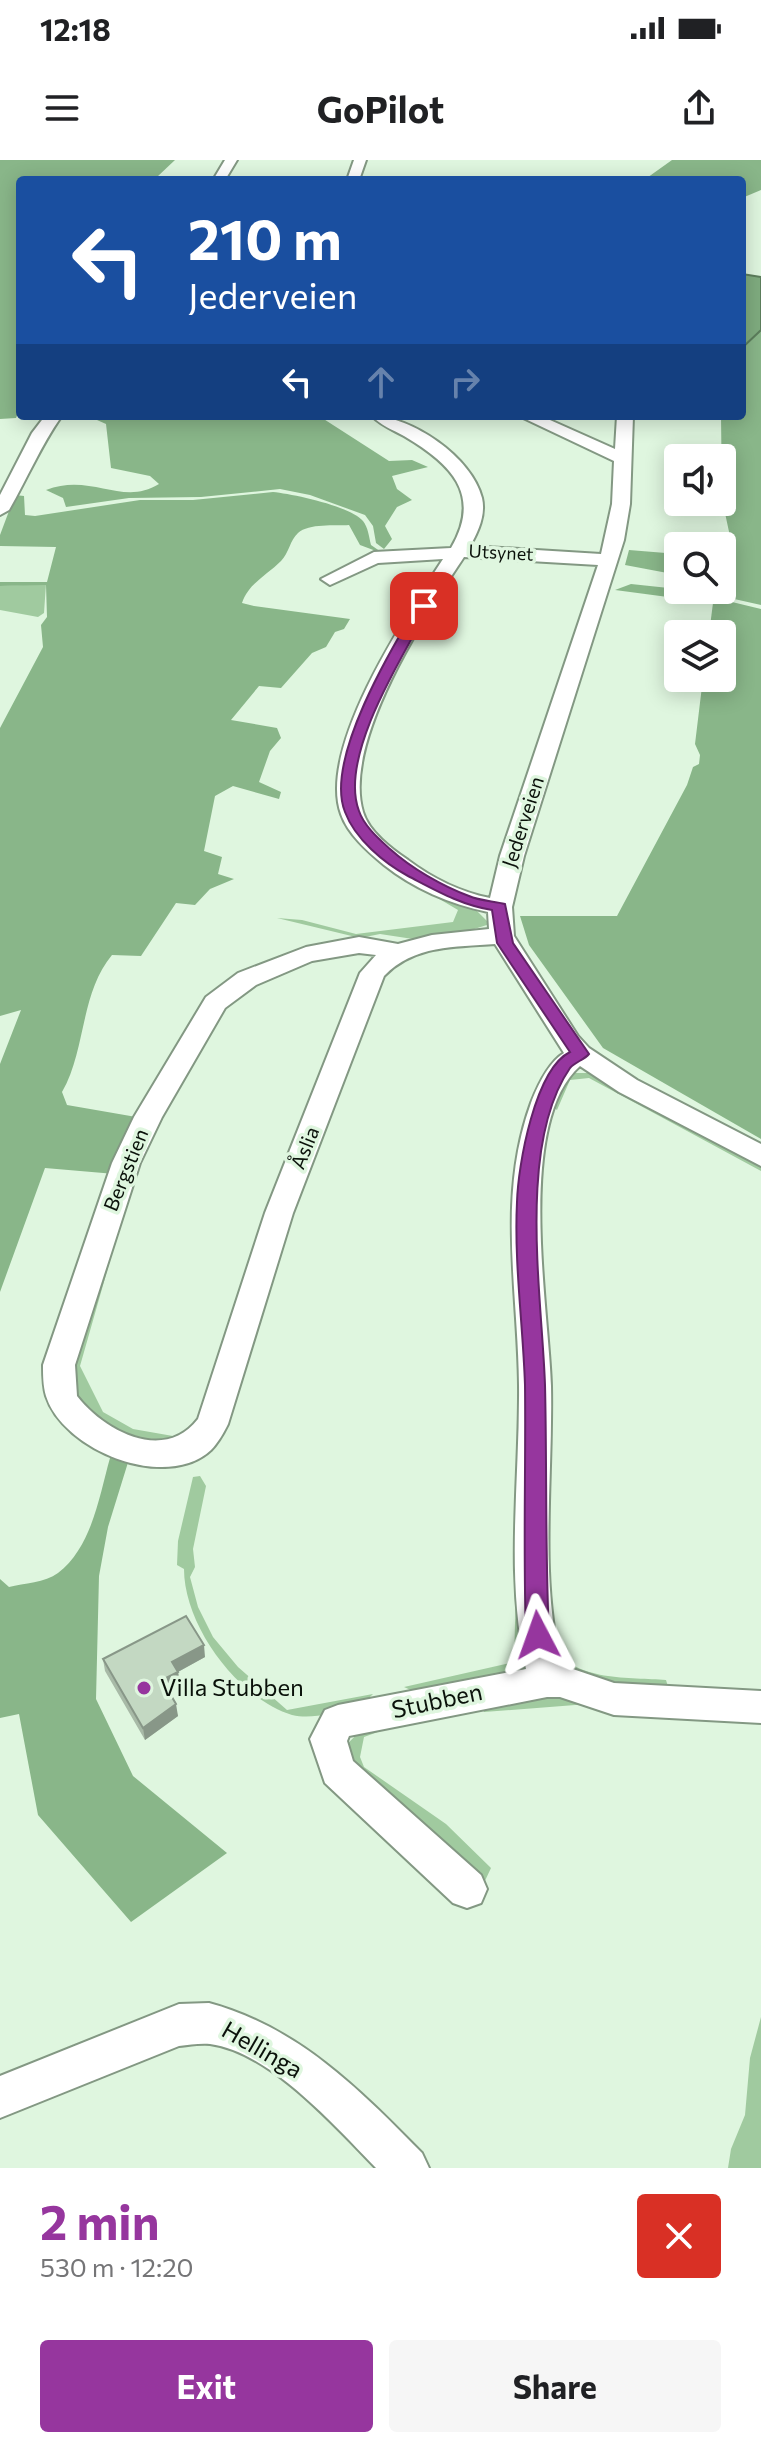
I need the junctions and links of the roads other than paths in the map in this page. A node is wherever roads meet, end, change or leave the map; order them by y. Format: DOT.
graph roads {
  1 [pos="51,420"];
  2 [pos="387,420"];
  3 [pos="536,420"];
  4 [pos="625,420"];
  5 [pos="621,458"];
  6 [pos="0,510"];
  7 [pos="458,552"];
  8 [pos="608,560"];
  9 [pos="330,579"];
  10 [pos="500,907"];
  11 [pos="502,936"];
  12 [pos="396,951"];
  13 [pos="580,1054"];
  14 [pos="761,1156"];
  15 [pos="187,1450"];
  16 [pos="547,1681"];
  17 [pos="761,1707"];
  18 [pos="467,1889"];
  19 [pos="0,2097"];
  20 [pos="407,2168"];
  1 -- 6 [label="street"];
  2 -- 7 [label="street, Utsynet"];
  3 -- 5 [label="street"];
  4 -- 5 [label="street, Jederveien"];
  5 -- 8 [label="street, Jederveien"];
  7 -- 8 [label="street, Utsynet"];
  7 -- 9 [label="street, Utsynet"];
  7 -- 10 [label="street, Utsynet"];
  8 -- 10 [label="street, Jederveien"];
  10 -- 11 [label="street, Jederveien"];
  11 -- 12 [label="street"];
  11 -- 13 [label="street, Jederveien"];
  12 -- 15 [label="street, Åslia"];
  12 -- 15 [label="street, Bergstien"];
  13 -- 14 [label="street, Jederveien"];
  13 -- 16 [label="street"];
  16 -- 17 [label="street, Stubben"];
  16 -- 18 [label="street, Stubben"];
  19 -- 20 [label="street, Hellinga"];
}
